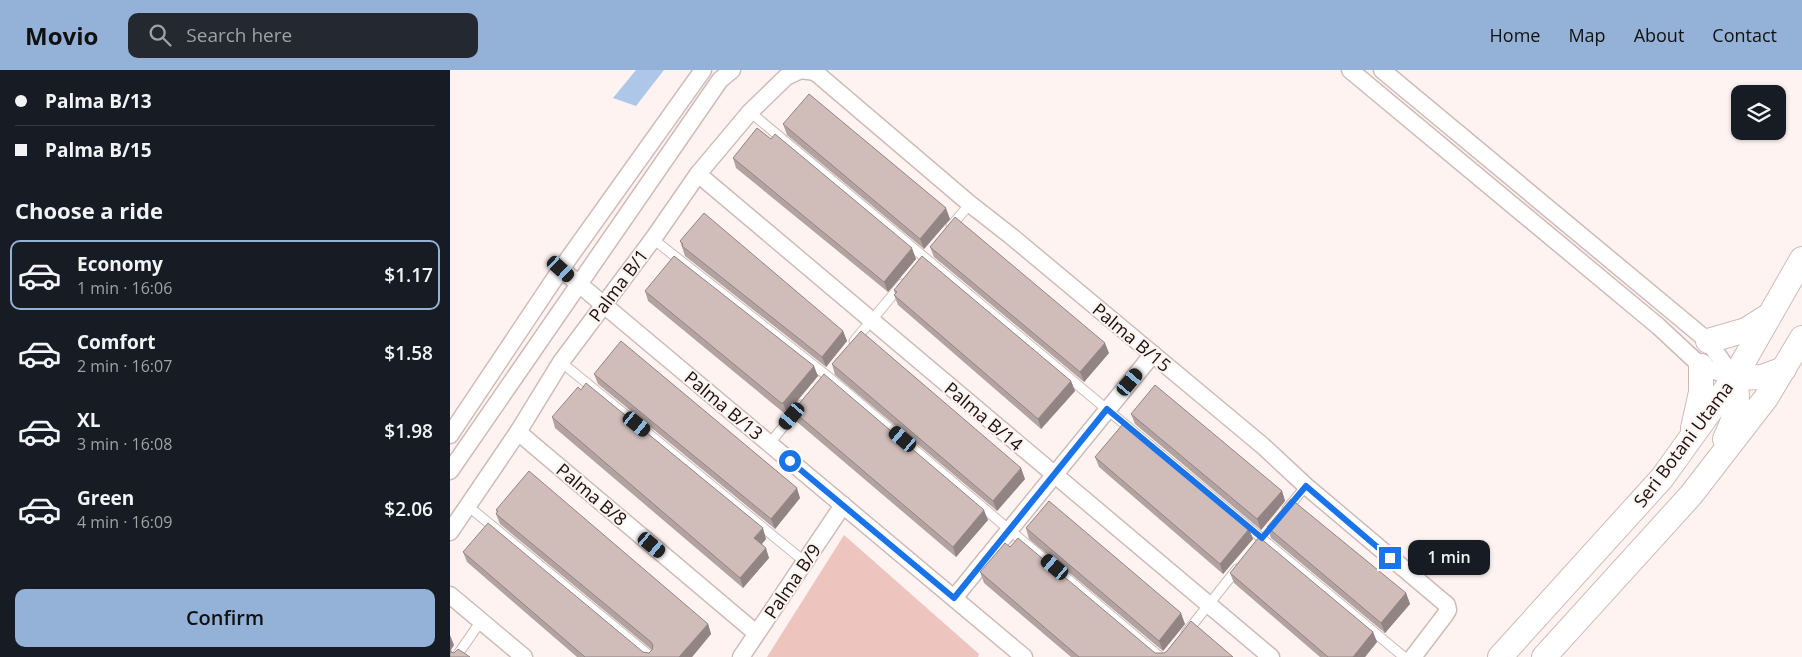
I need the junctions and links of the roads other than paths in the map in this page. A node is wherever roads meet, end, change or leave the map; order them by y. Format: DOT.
graph roads {
  1 [pos="702,70"];
  2 [pos="732,70"];
  3 [pos="1350,70"];
  4 [pos="1382,70"];
  5 [pos="815,72"];
  6 [pos="750,112"];
  7 [pos="698,174"];
  8 [pos="970,204"];
  9 [pos="947,230"];
  10 [pos="653,239"];
  11 [pos="1802,259"];
  12 [pos="561,269"];
  13 [pos="906,278"];
  14 [pos="578,284"];
  15 [pos="603,304"];
  16 [pos="1770,315"];
  17 [pos="871,320"];
  18 [pos="1802,338"];
  19 [pos="1708,341"];
  20 [pos="849,347"];
  21 [pos="1153,354"];
  22 [pos="561,362"];
  23 [pos="1701,366"];
  24 [pos="1784,369"];
  25 [pos="829,371"];
  26 [pos="1734,378"];
  27 [pos="820,382"];
  28 [pos="808,397"];
  29 [pos="1107,409"];
  30 [pos="518,432"];
  31 [pos="450,435"];
  32 [pos="1690,439"];
  33 [pos="770,443"];
  34 [pos="450,471"];
  35 [pos="1708,472"];
  36 [pos="1054,475"];
  37 [pos="1306,486"];
  38 [pos="843,505"];
  39 [pos="468,506"];
  40 [pos="1281,516"];
  41 [pos="1010,528"];
  42 [pos="450,532"];
  43 [pos="1244,560"];
  44 [pos="805,562"];
  45 [pos="450,595"];
  46 [pos="954,598"];
  47 [pos="1209,605"];
  48 [pos="481,621"];
  49 [pos="756,634"];
  50 [pos="1179,642"];
  51 [pos="1020,656"];
  52 [pos="456,657"];
  53 [pos="524,657"];
  54 [pos="651,657"];
  55 [pos="741,657"];
  56 [pos="1160,657"];
  57 [pos="1271,657"];
  58 [pos="1404,657"];
  59 [pos="1413,657"];
  60 [pos="1500,657"];
  61 [pos="1544,657"];
  1 -- 12 [label="street"];
  2 -- 14 [label="street"];
  3 -- 23 [label="street"];
  4 -- 19 [label="street"];
  5 -- 6 [label="street, Palma B/1"];
  5 -- 8 [label="street, Palma B/15"];
  6 -- 7 [label="street, Palma B/1"];
  6 -- 29 [label="lane"];
  7 -- 10 [label="street, Palma B/1"];
  7 -- 17 [label="street, Palma B/14"];
  8 -- 9 [label="lane"];
  8 -- 21 [label="street, Palma B/15"];
  10 -- 15 [label="street, Palma B/1"];
  10 -- 25 [label="lane"];
  11 -- 16 [label="main road, Seri Botani Utama"];
  12 -- 14 [label="street, Palma B/13"];
  12 -- 31 [label="street"];
  13 -- 17 [label="lane"];
  14 -- 15 [label="street, Palma B/13"];
  14 -- 34 [label="street"];
  15 -- 22 [label="street, Palma B/1"];
  15 -- 33 [label="street, Palma B/13"];
  16 -- 19 [label="main road"];
  16 -- 26 [label="main road, Seri Botani Utama"];
  17 -- 20 [label="lane"];
  17 -- 36 [label="street, Palma B/14"];
  18 -- 24 [label="main road, Seri Botani Utama"];
  19 -- 26 [label="street"];
  21 -- 29 [label="street"];
  21 -- 37 [label="street, Palma B/15"];
  22 -- 30 [label="street, Palma B/1"];
  22 -- 44 [label="lane"];
  23 -- 26 [label="street"];
  23 -- 32 [label="main road"];
  24 -- 26 [label="main road"];
  24 -- 35 [label="main road, Seri Botani Utama"];
  25 -- 27 [label="lane"];
  25 -- 41 [label="lane"];
  26 -- 32 [label="main road, Seri Botani Utama"];
  26 -- 35 [label="main road"];
  28 -- 33 [label="lane"];
  29 -- 36 [label="street"];
  29 -- 58 [label="lane"];
  30 -- 39 [label="street, Palma B/1"];
  30 -- 49 [label="street, Palma B/8"];
  32 -- 60 [label="main road, Seri Botani Utama"];
  33 -- 38 [label="street, Palma B/13"];
  35 -- 61 [label="main road, Seri Botani Utama"];
  36 -- 41 [label="street"];
  36 -- 47 [label="street, Palma B/14"];
  37 -- 40 [label="lane"];
  37 -- 59 [label="street, Palma B/15"];
  38 -- 44 [label="street, Palma B/9"];
  38 -- 46 [label="street, Palma B/13"];
  39 -- 42 [label="street, Palma B/1"];
  39 -- 54 [label="lane"];
  41 -- 46 [label="street"];
  41 -- 56 [label="lane"];
  43 -- 47 [label="lane"];
  44 -- 49 [label="street, Palma B/9"];
  45 -- 48 [label="street"];
  46 -- 51 [label="street, Palma B/13"];
  47 -- 50 [label="lane"];
  47 -- 57 [label="street, Palma B/14"];
  48 -- 52 [label="lane"];
  48 -- 53 [label="street"];
  49 -- 55 [label="street, Palma B/9"];
}
